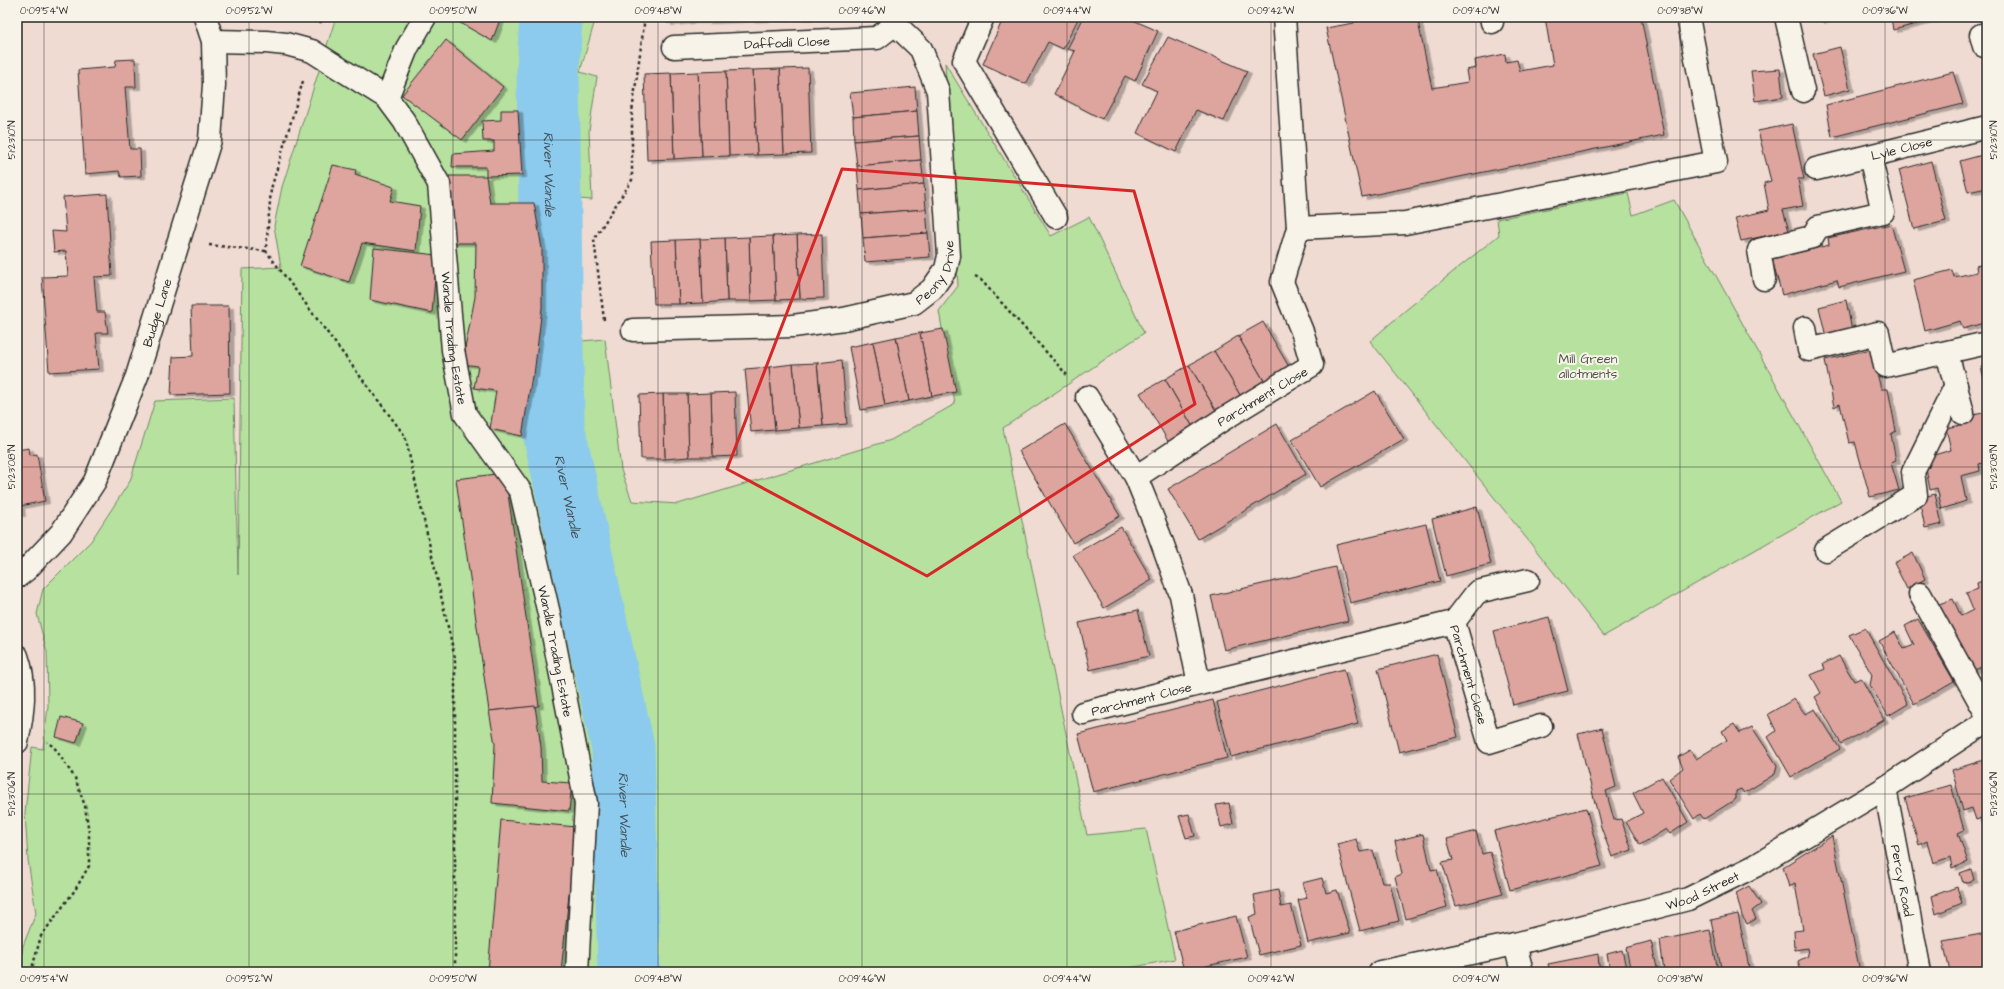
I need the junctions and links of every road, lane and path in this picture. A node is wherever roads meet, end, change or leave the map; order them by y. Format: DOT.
graph roads {
  1 [pos="205,17"];
  2 [pos="425,17"];
  3 [pos="645,17"];
  4 [pos="983,17"];
  5 [pos="1284,17"];
  6 [pos="1688,17"];
  7 [pos="1786,17"];
  8 [pos="896,20"];
  9 [pos="213,42"];
  10 [pos="674,47"];
  11 [pos="312,52"];
  12 [pos="1803,92"];
  13 [pos="387,98"];
  14 [pos="1987,127"];
  15 [pos="1870,156"];
  16 [pos="1816,168"];
  17 [pos="1056,217"];
  18 [pos="1298,228"];
  19 [pos="178,242"];
  20 [pos="266,252"];
  21 [pos="947,263"];
  22 [pos="1764,278"];
  23 [pos="1805,328"];
  24 [pos="633,330"];
  25 [pos="1987,343"];
  26 [pos="1947,353"];
  27 [pos="1956,385"];
  28 [pos="1087,397"];
  29 [pos="1963,413"];
  30 [pos="1136,477"];
  31 [pos="1826,550"];
  32 [pos="17,577"];
  33 [pos="1528,580"];
  34 [pos="1920,594"];
  35 [pos="1454,622"];
  36 [pos="17,656"];
  37 [pos="1199,684"];
  38 [pos="1083,713"];
  39 [pos="1987,715"];
  40 [pos="1987,720"];
  41 [pos="1541,726"];
  42 [pos="18,734"];
  43 [pos="1885,788"];
  44 [pos="1515,944"];
  45 [pos="31,972"];
  46 [pos="455,972"];
  47 [pos="577,972"];
  48 [pos="1380,972"];
  49 [pos="1522,972"];
  50 [pos="1920,972"];
  1 -- 9 [label="street, Budge Lane"];
  2 -- 13 [label="street"];
  3 -- 24 [label="path"];
  4 -- 17 [label="street"];
  5 -- 18 [label="street, Parchment Close"];
  6 -- 18 [label="street"];
  7 -- 12 [label="street"];
  8 -- 10 [label="street, Daffodil Close"];
  8 -- 21 [label="street, Peony Drive"];
  9 -- 11 [label="street, Wandle Trading Estate"];
  9 -- 19 [label="street, Budge Lane"];
  11 -- 13 [label="street, Wandle Trading Estate"];
  11 -- 20 [label="path"];
  13 -- 47 [label="street, Wandle Trading Estate"];
  14 -- 15 [label="street, Lyle Close"];
  15 -- 16 [label="street, Lyle Close"];
  15 -- 22 [label="street"];
  18 -- 30 [label="street, Parchment Close"];
  19 -- 20 [label="path"];
  19 -- 32 [label="street, Budge Lane"];
  20 -- 46 [label="path"];
  21 -- 24 [label="street, Peony Drive"];
  21 -- 28 [label="path"];
  23 -- 26 [label="street"];
  25 -- 26 [label="street"];
  26 -- 27 [label="street"];
  27 -- 29 [label="street"];
  27 -- 31 [label="street"];
  28 -- 30 [label="street"];
  30 -- 37 [label="street, Parchment Close"];
  33 -- 35 [label="street"];
  34 -- 39 [label="street"];
  35 -- 37 [label="street, Parchment Close"];
  35 -- 41 [label="street, Parchment Close"];
  36 -- 42 [label="street"];
  37 -- 38 [label="street, Parchment Close"];
  40 -- 43 [label="street, Wood Street"];
  42 -- 45 [label="path"];
  43 -- 44 [label="street, Wood Street"];
  43 -- 50 [label="street, Percy Road"];
  44 -- 48 [label="street, Wood Street"];
  44 -- 49 [label="street"];
}
